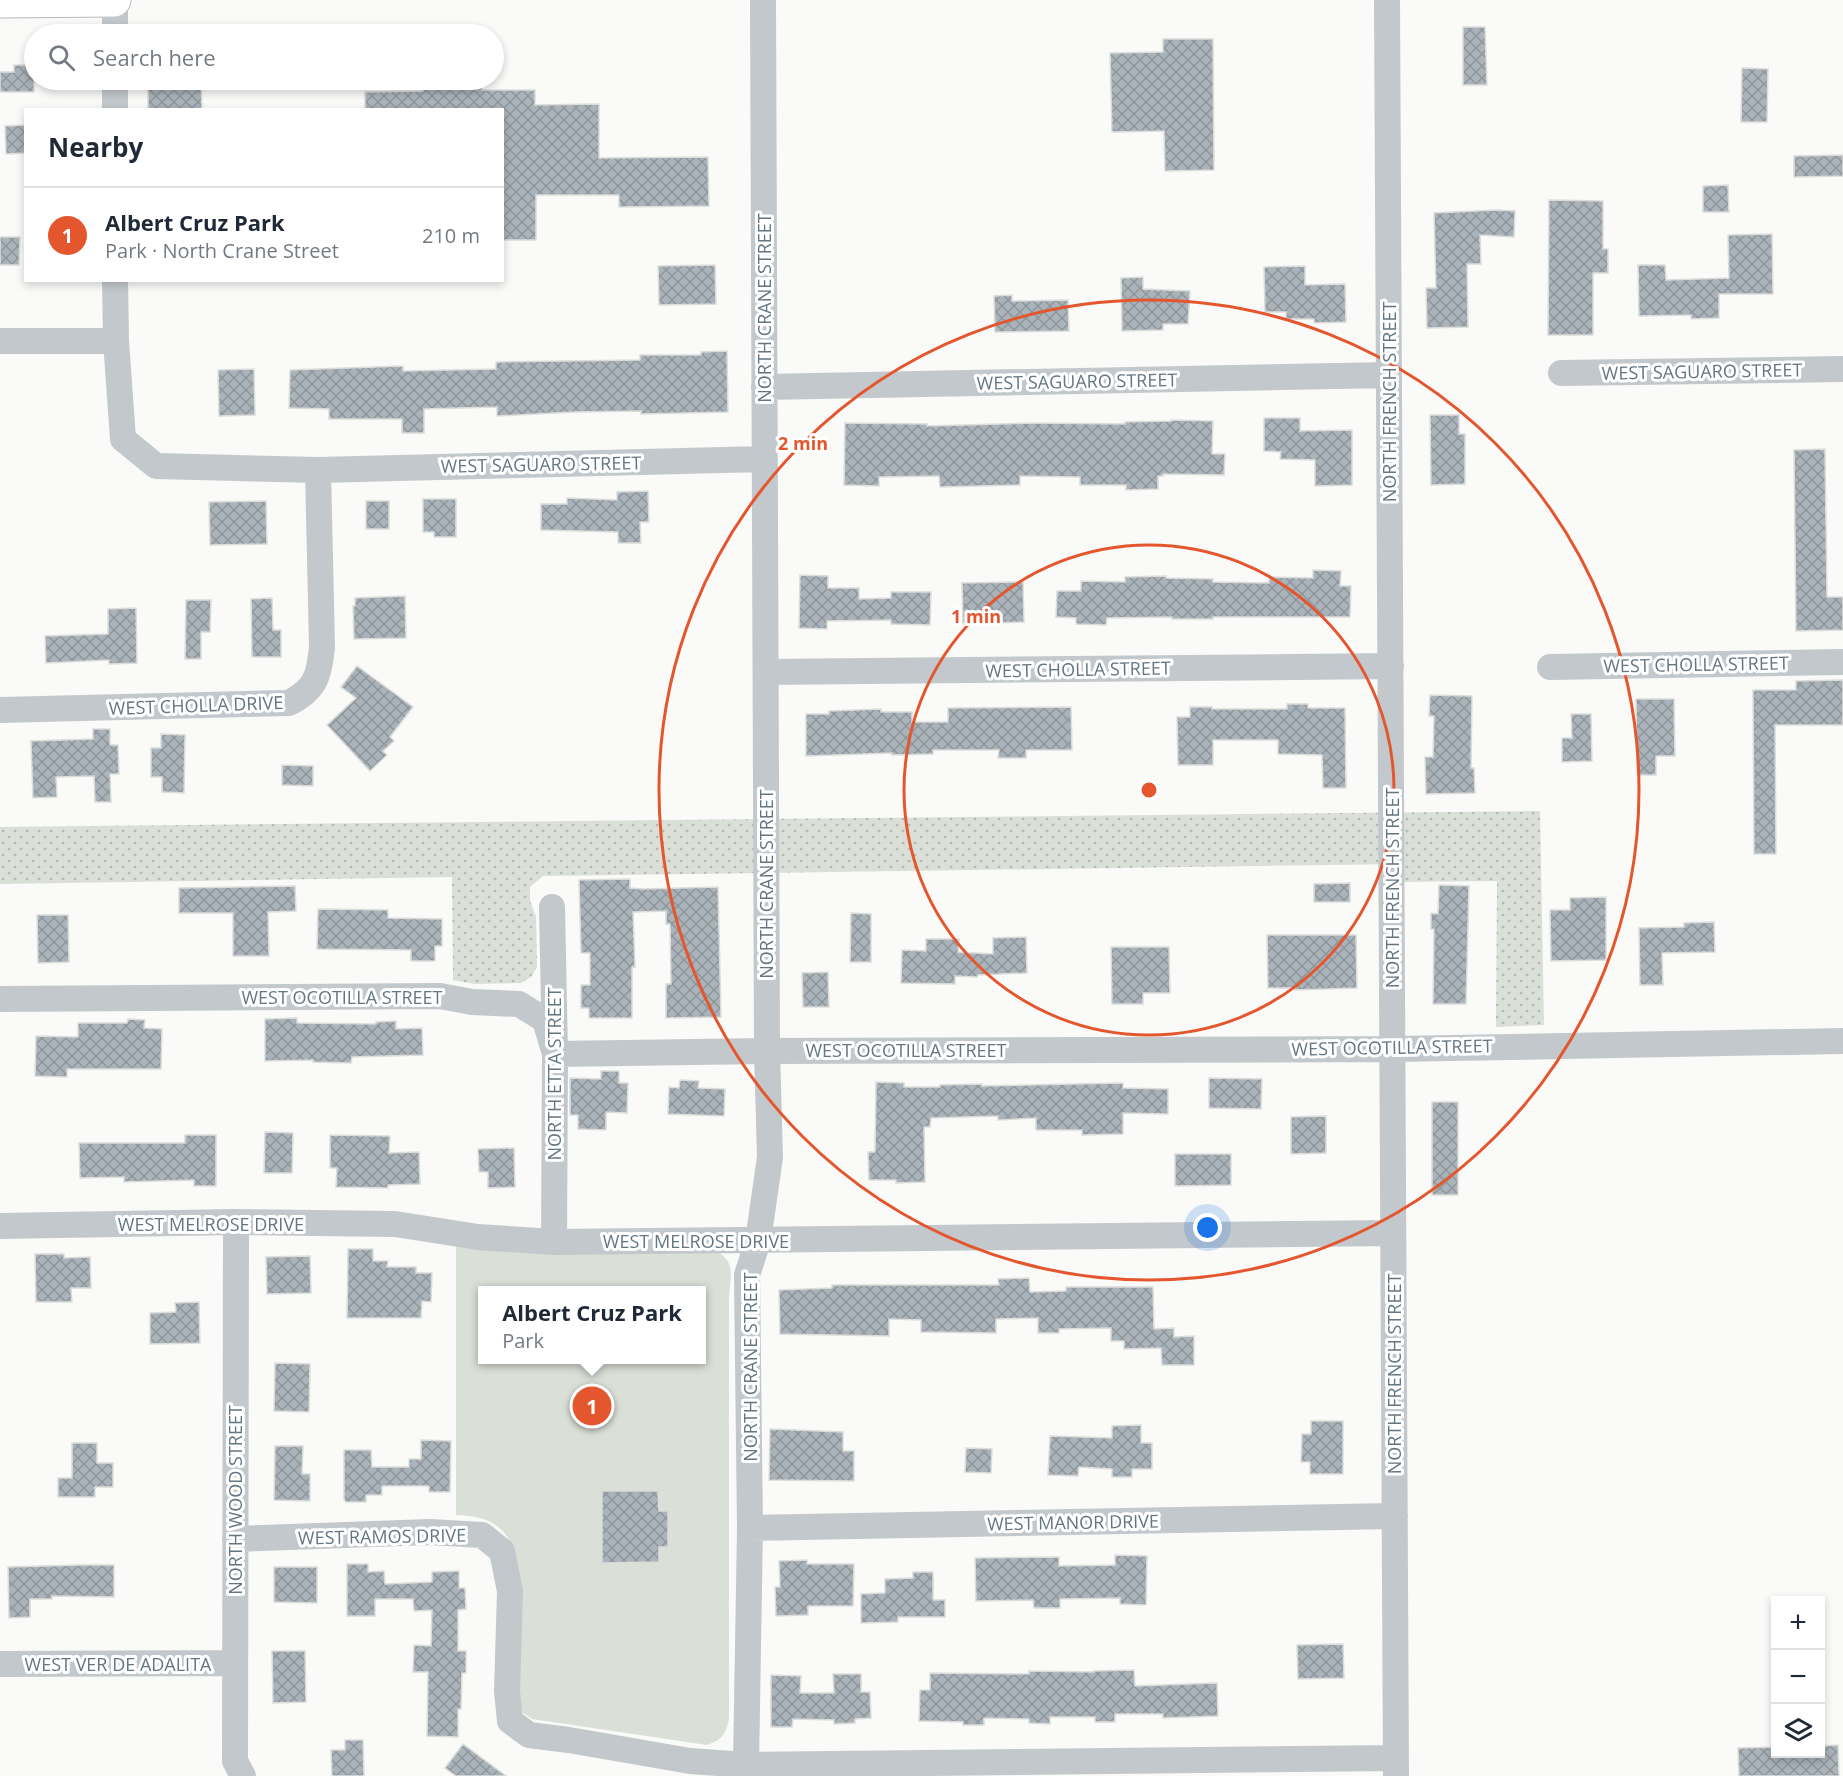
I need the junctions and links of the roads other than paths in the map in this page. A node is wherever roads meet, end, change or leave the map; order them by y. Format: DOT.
graph roads {
  1 [pos="114,0"];
  2 [pos="763,0"];
  3 [pos="1387,0"];
  4 [pos="0,2"];
  5 [pos="115,24"];
  6 [pos="115,90"];
  7 [pos="115,108"];
  8 [pos="115,282"];
  9 [pos="0,341"];
  10 [pos="116,341"];
  11 [pos="1843,369"];
  12 [pos="1562,373"];
  13 [pos="1389,375"];
  14 [pos="764,387"];
  15 [pos="764,459"];
  16 [pos="318,470"];
  17 [pos="1843,662"];
  18 [pos="1391,666"];
  19 [pos="1550,667"];
  20 [pos="766,672"];
  21 [pos="0,710"];
  22 [pos="552,907"];
  23 [pos="0,999"];
  24 [pos="1843,1041"];
  25 [pos="1393,1048"];
  26 [pos="766,1051"];
  27 [pos="555,1054"];
  28 [pos="236,1222"];
  29 [pos="0,1226"];
  30 [pos="1394,1233"];
  31 [pos="758,1241"];
  32 [pos="554,1242"];
  33 [pos="1395,1516"];
  34 [pos="750,1528"];
  35 [pos="235,1539"];
  36 [pos="235,1663"];
  37 [pos="0,1664"];
  38 [pos="746,1765"];
  39 [pos="1396,1767"];
  40 [pos="243,1776"];
  1 -- 4 [label="main road"];
  1 -- 5 [label="street"];
  2 -- 14 [label="street, NORTH CRANE STREET"];
  3 -- 13 [label="street, NORTH FRENCH STREET"];
  6 -- 7 [label="street"];
  8 -- 10 [label="street"];
  9 -- 10 [label="street"];
  10 -- 16 [label="street"];
  11 -- 12 [label="street, WEST SAGUARO STREET"];
  13 -- 14 [label="street, WEST SAGUARO STREET"];
  13 -- 18 [label="street, NORTH FRENCH STREET"];
  14 -- 15 [label="street, NORTH CRANE STREET"];
  15 -- 16 [label="street, WEST SAGUARO STREET"];
  15 -- 20 [label="street, NORTH CRANE STREET"];
  16 -- 21 [label="street, WEST CHOLLA DRIVE"];
  17 -- 19 [label="street, WEST CHOLLA STREET"];
  18 -- 20 [label="street, WEST CHOLLA STREET"];
  18 -- 25 [label="street, NORTH FRENCH STREET"];
  20 -- 26 [label="street, NORTH CRANE STREET"];
  22 -- 27 [label="street, NORTH ETTA STREET"];
  23 -- 27 [label="street, WEST OCOTILLA STREET"];
  24 -- 25 [label="street, WEST OCOTILLA STREET"];
  25 -- 26 [label="street, WEST OCOTILLA STREET"];
  25 -- 30 [label="street, NORTH FRENCH STREET"];
  26 -- 27 [label="street, WEST OCOTILLA STREET"];
  26 -- 31 [label="street, NORTH CRANE STREET"];
  27 -- 32 [label="street, NORTH ETTA STREET"];
  28 -- 29 [label="street, WEST MELROSE DRIVE"];
  28 -- 32 [label="street, WEST MELROSE DRIVE"];
  28 -- 35 [label="street, NORTH WOOD STREET"];
  30 -- 31 [label="street, WEST MELROSE DRIVE"];
  30 -- 33 [label="street, NORTH FRENCH STREET"];
  31 -- 32 [label="street, WEST MELROSE DRIVE"];
  31 -- 34 [label="street, NORTH CRANE STREET"];
  33 -- 34 [label="street, WEST MANOR DRIVE"];
  33 -- 39 [label="street, NORTH FRENCH STREET"];
  34 -- 38 [label="street, NORTH CRANE STREET"];
  35 -- 36 [label="street, NORTH WOOD STREET"];
  35 -- 38 [label="street, WEST RAMOS DRIVE"];
  36 -- 37 [label="street, WEST VER DE ADALITA"];
  36 -- 40 [label="street, NORTH WOOD STREET"];
  38 -- 39 [label="street, WEST RAMOS DRIVE"];
}
